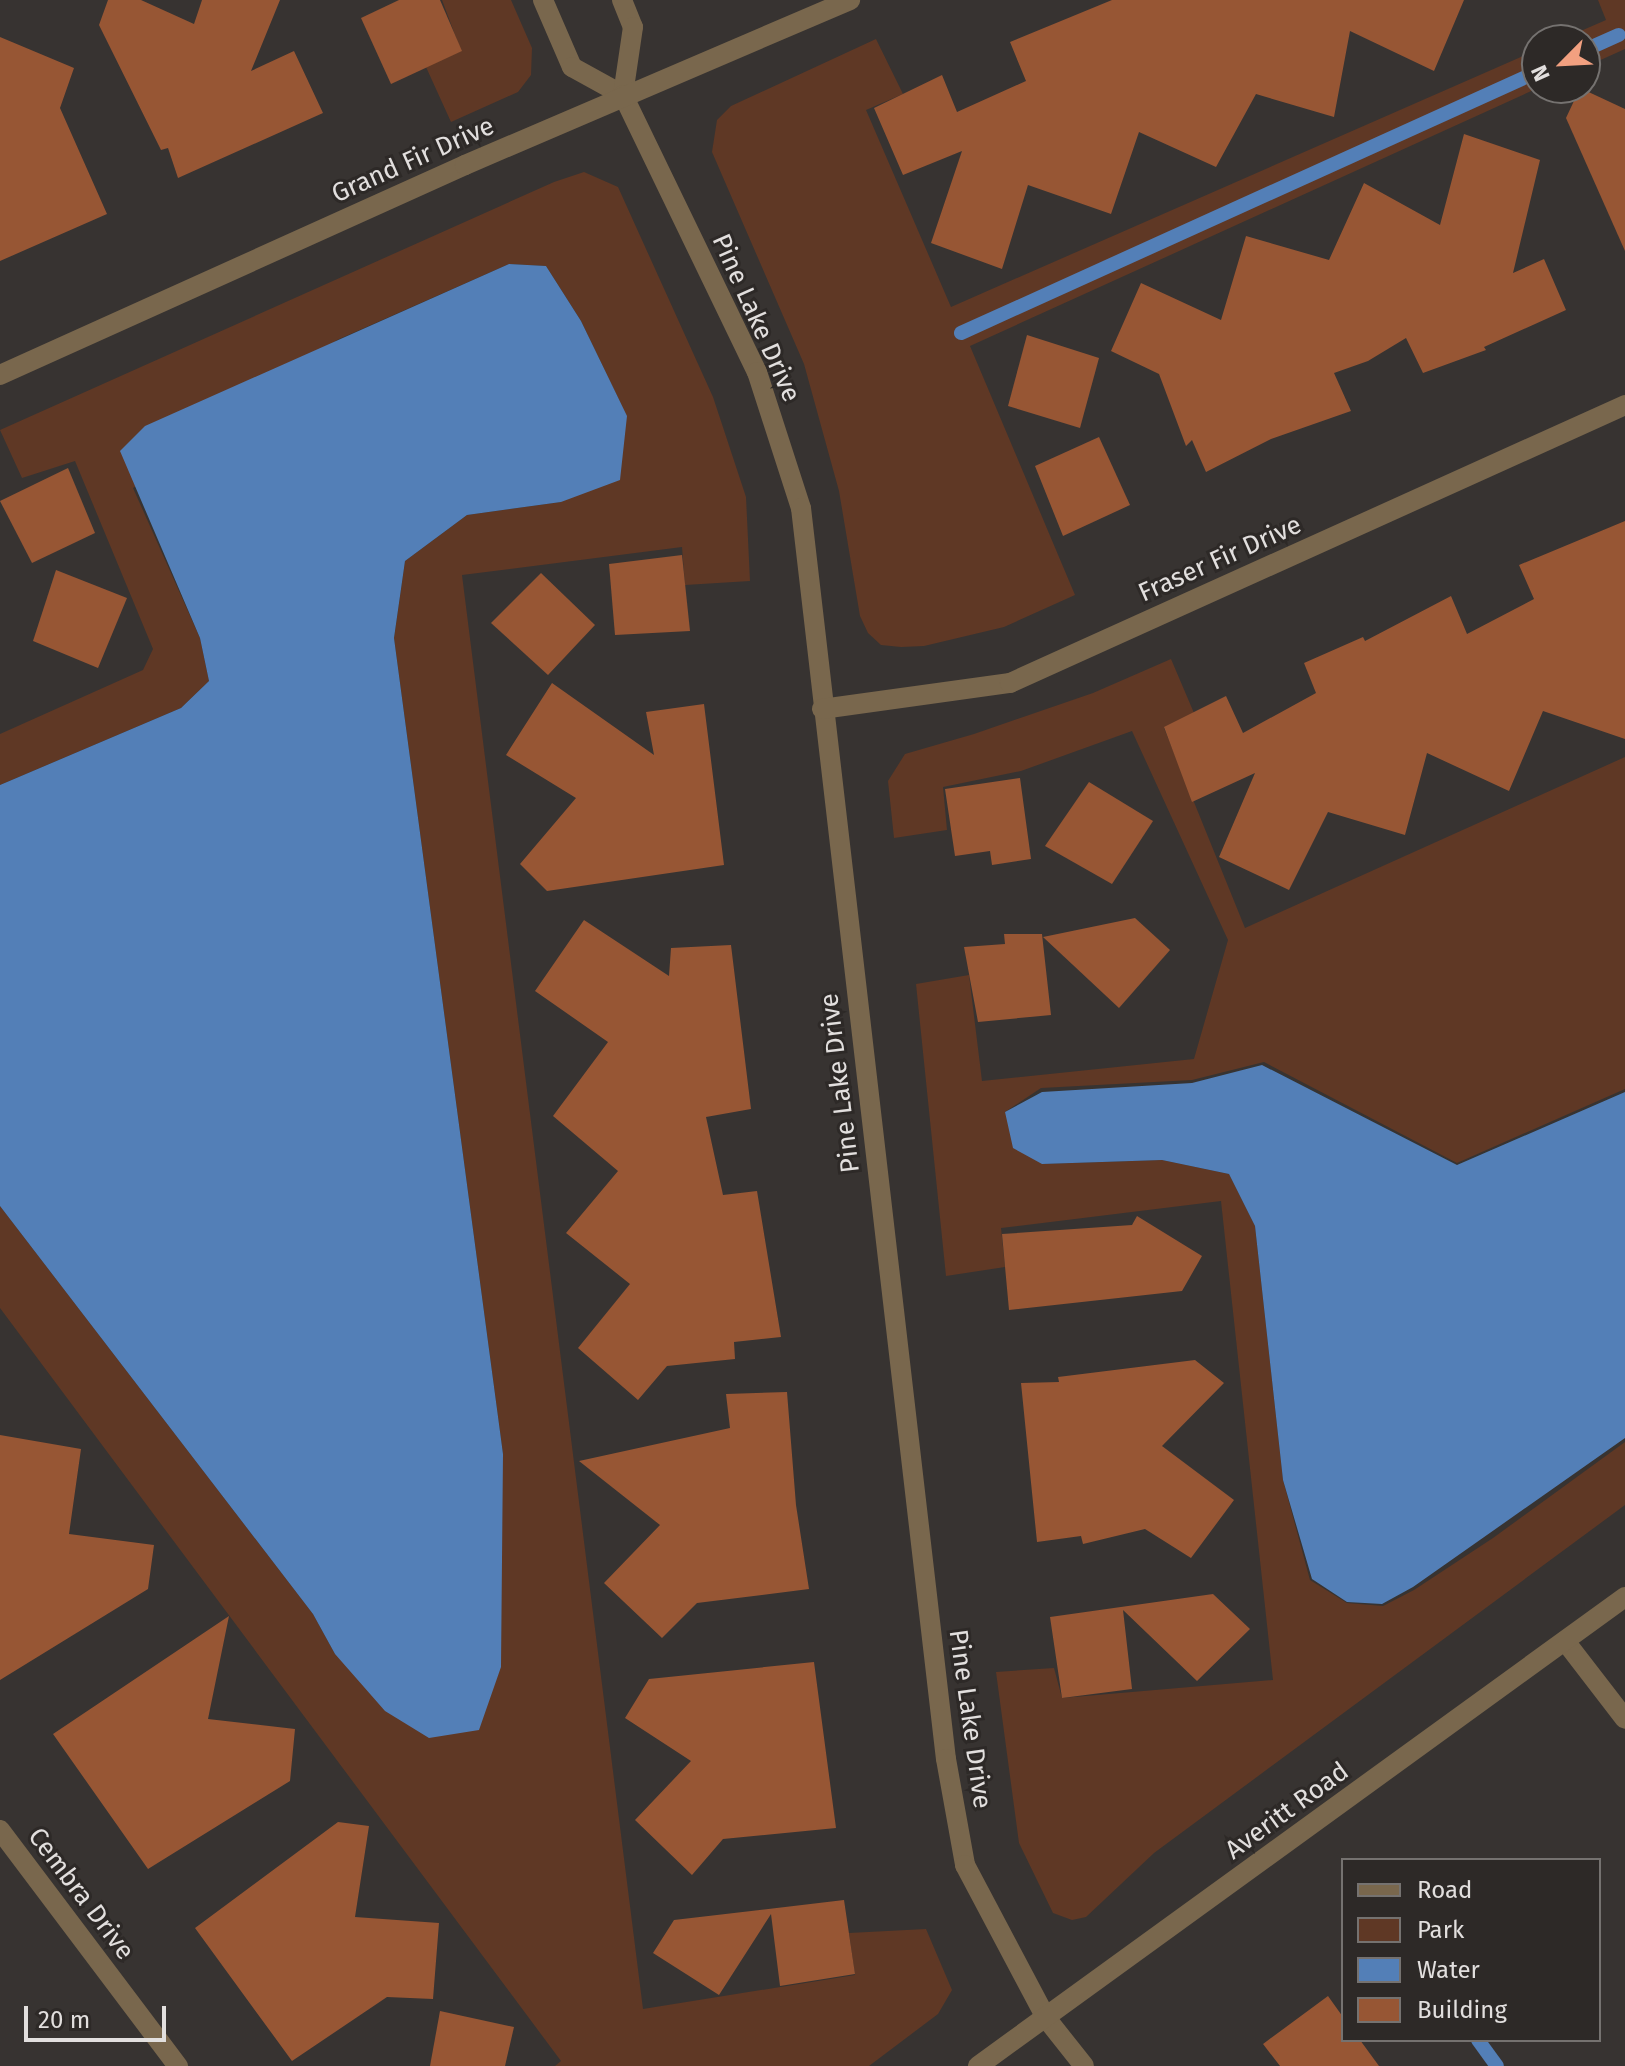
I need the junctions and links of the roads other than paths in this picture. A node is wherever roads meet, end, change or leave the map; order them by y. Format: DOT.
graph roads {
  1 [pos="543,0"];
  2 [pos="622,0"];
  3 [pos="850,0"];
  4 [pos="623,95"];
  5 [pos="0,375"];
  6 [pos="1625,405"];
  7 [pos="822,709"];
  8 [pos="1625,1597"];
  9 [pos="1565,1641"];
  10 [pos="1625,1719"];
  11 [pos="0,1830"];
  12 [pos="1046,2018"];
  13 [pos="178,2066"];
  14 [pos="978,2066"];
  15 [pos="1084,2066"];
  1 -- 4 [label="street"];
  2 -- 4 [label="street"];
  3 -- 4 [label="street, Grand Fir Drive"];
  4 -- 5 [label="street, Grand Fir Drive"];
  4 -- 7 [label="street, Pine Lake Drive"];
  6 -- 7 [label="street, Fraser Fir Drive"];
  7 -- 12 [label="street, Pine Lake Drive"];
  8 -- 9 [label="street, Averitt Road"];
  9 -- 10 [label="street"];
  9 -- 12 [label="street, Averitt Road"];
  11 -- 13 [label="street, Cembra Drive"];
  12 -- 14 [label="street, Averitt Road"];
  12 -- 15 [label="street, Pine Lake Drive"];
}
